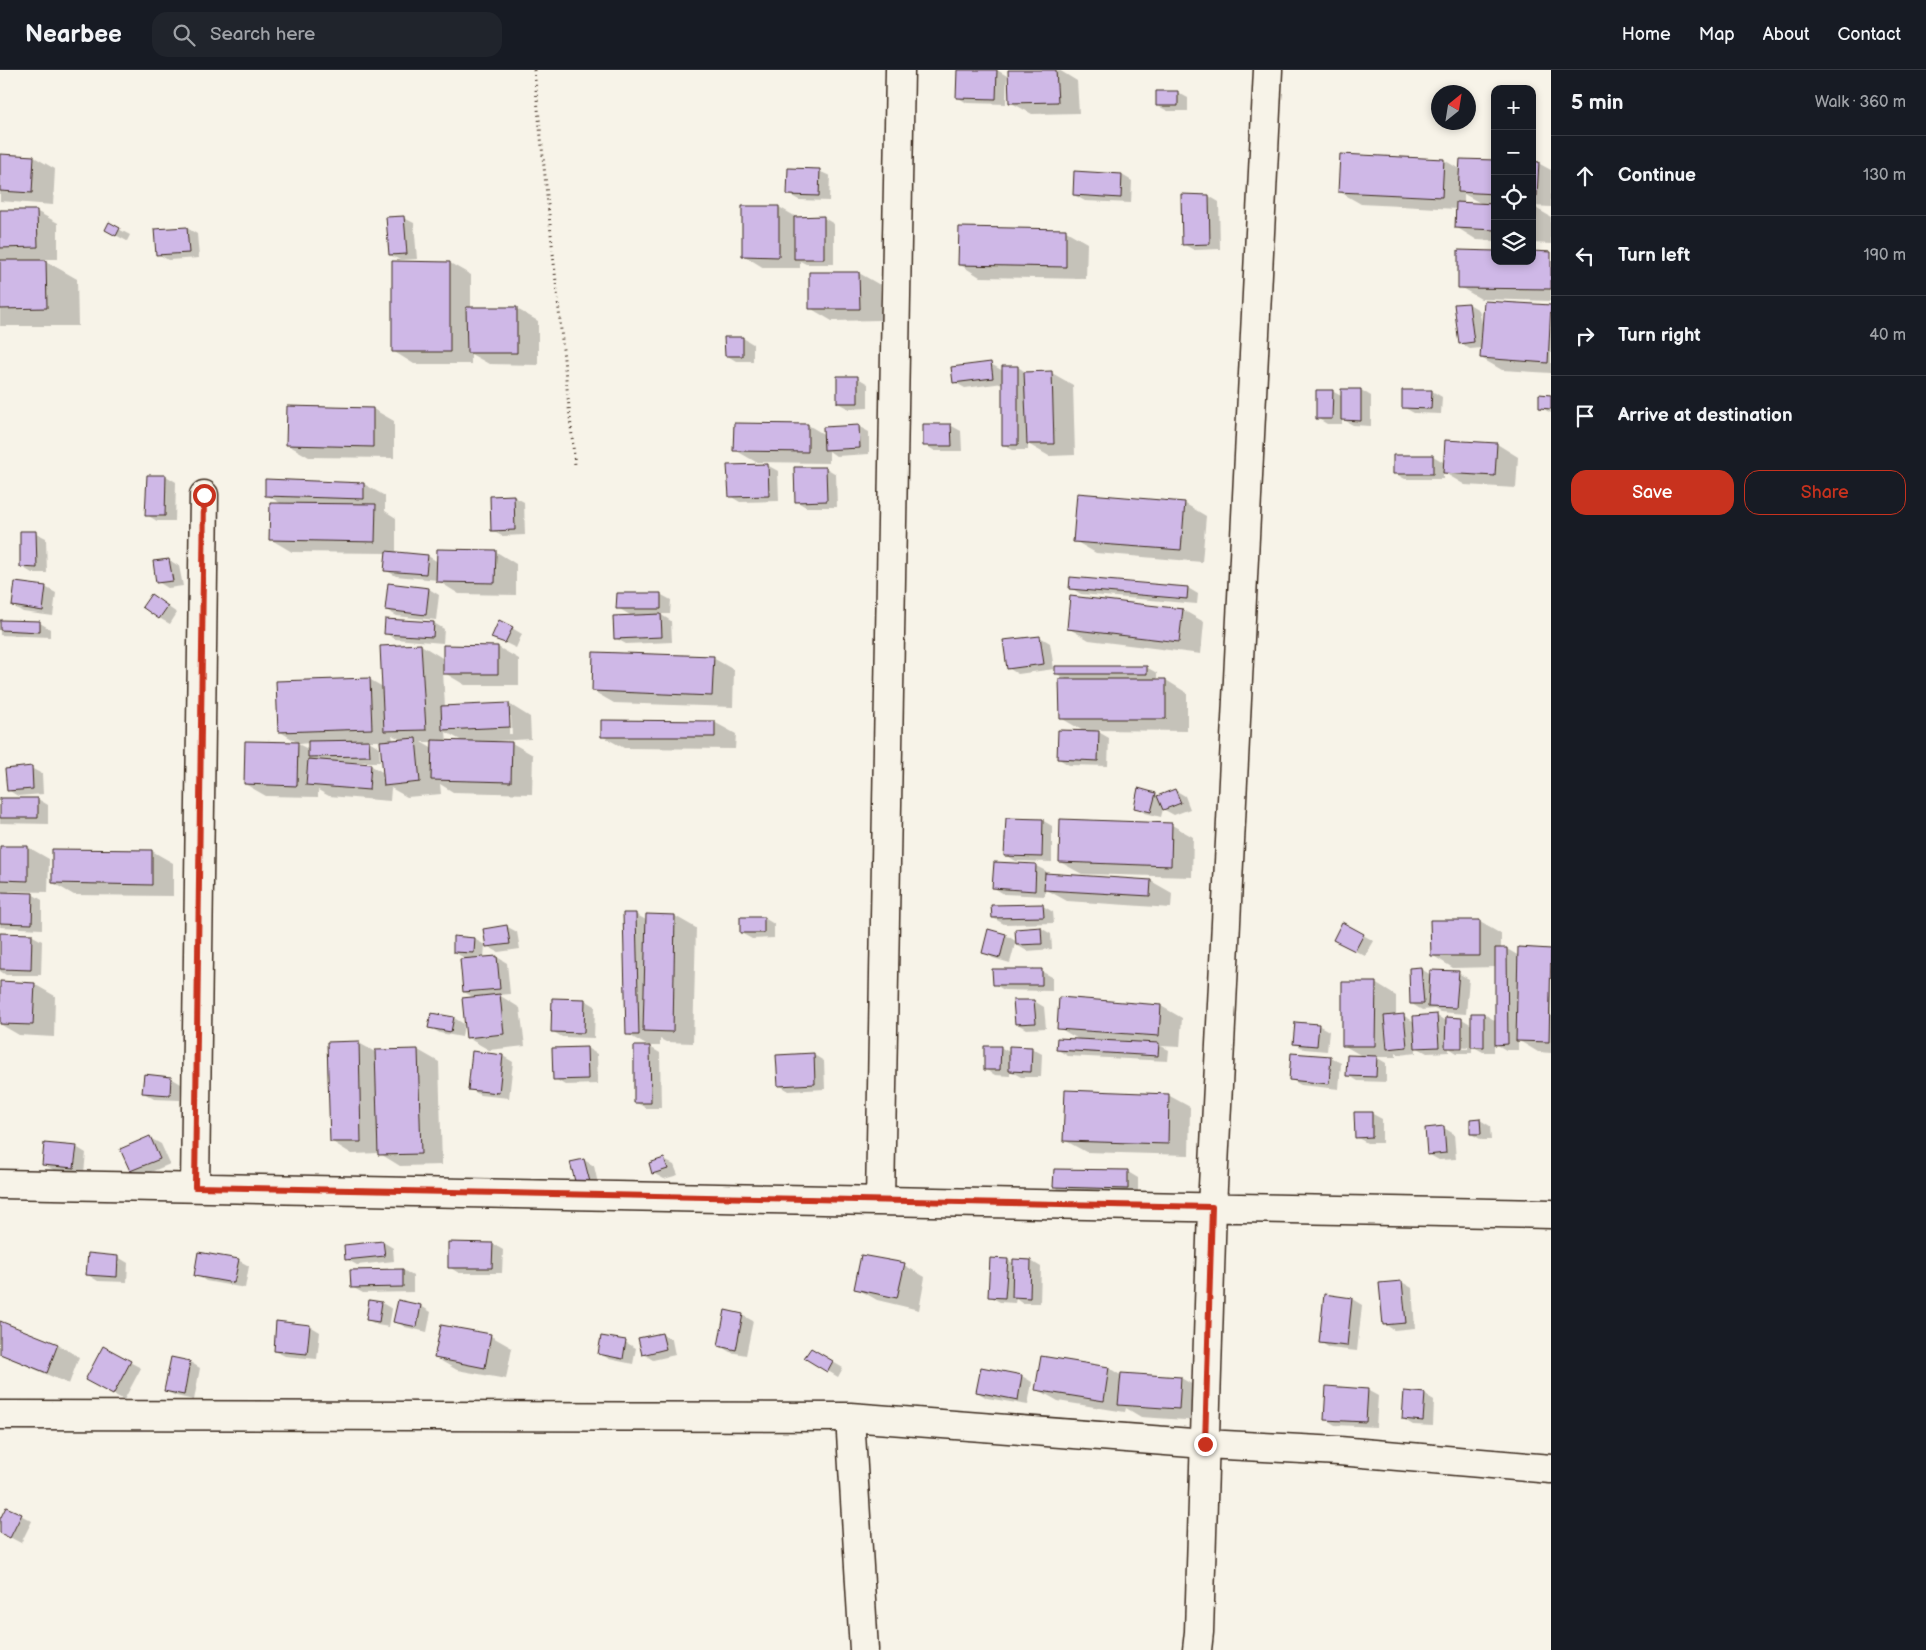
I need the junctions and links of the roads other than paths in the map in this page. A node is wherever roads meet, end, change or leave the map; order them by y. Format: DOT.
graph roads {
  1 [pos="900,70"];
  2 [pos="1268,70"];
  3 [pos="204,495"];
  4 [pos="0,1184"];
  5 [pos="195,1187"];
  6 [pos="880,1200"];
  7 [pos="1212,1207"];
  8 [pos="1551,1214"];
  9 [pos="0,1415"];
  10 [pos="850,1416"];
  11 [pos="1205,1444"];
  12 [pos="1551,1469"];
  13 [pos="864,1650"];
  14 [pos="1197,1650"];
  1 -- 6 [label="street"];
  2 -- 7 [label="street"];
  3 -- 5 [label="street"];
  4 -- 5 [label="street"];
  5 -- 6 [label="street"];
  6 -- 7 [label="street"];
  7 -- 8 [label="street"];
  7 -- 11 [label="street"];
  9 -- 10 [label="street"];
  10 -- 11 [label="street"];
  10 -- 13 [label="street"];
  11 -- 12 [label="street"];
  11 -- 14 [label="street"];
}
